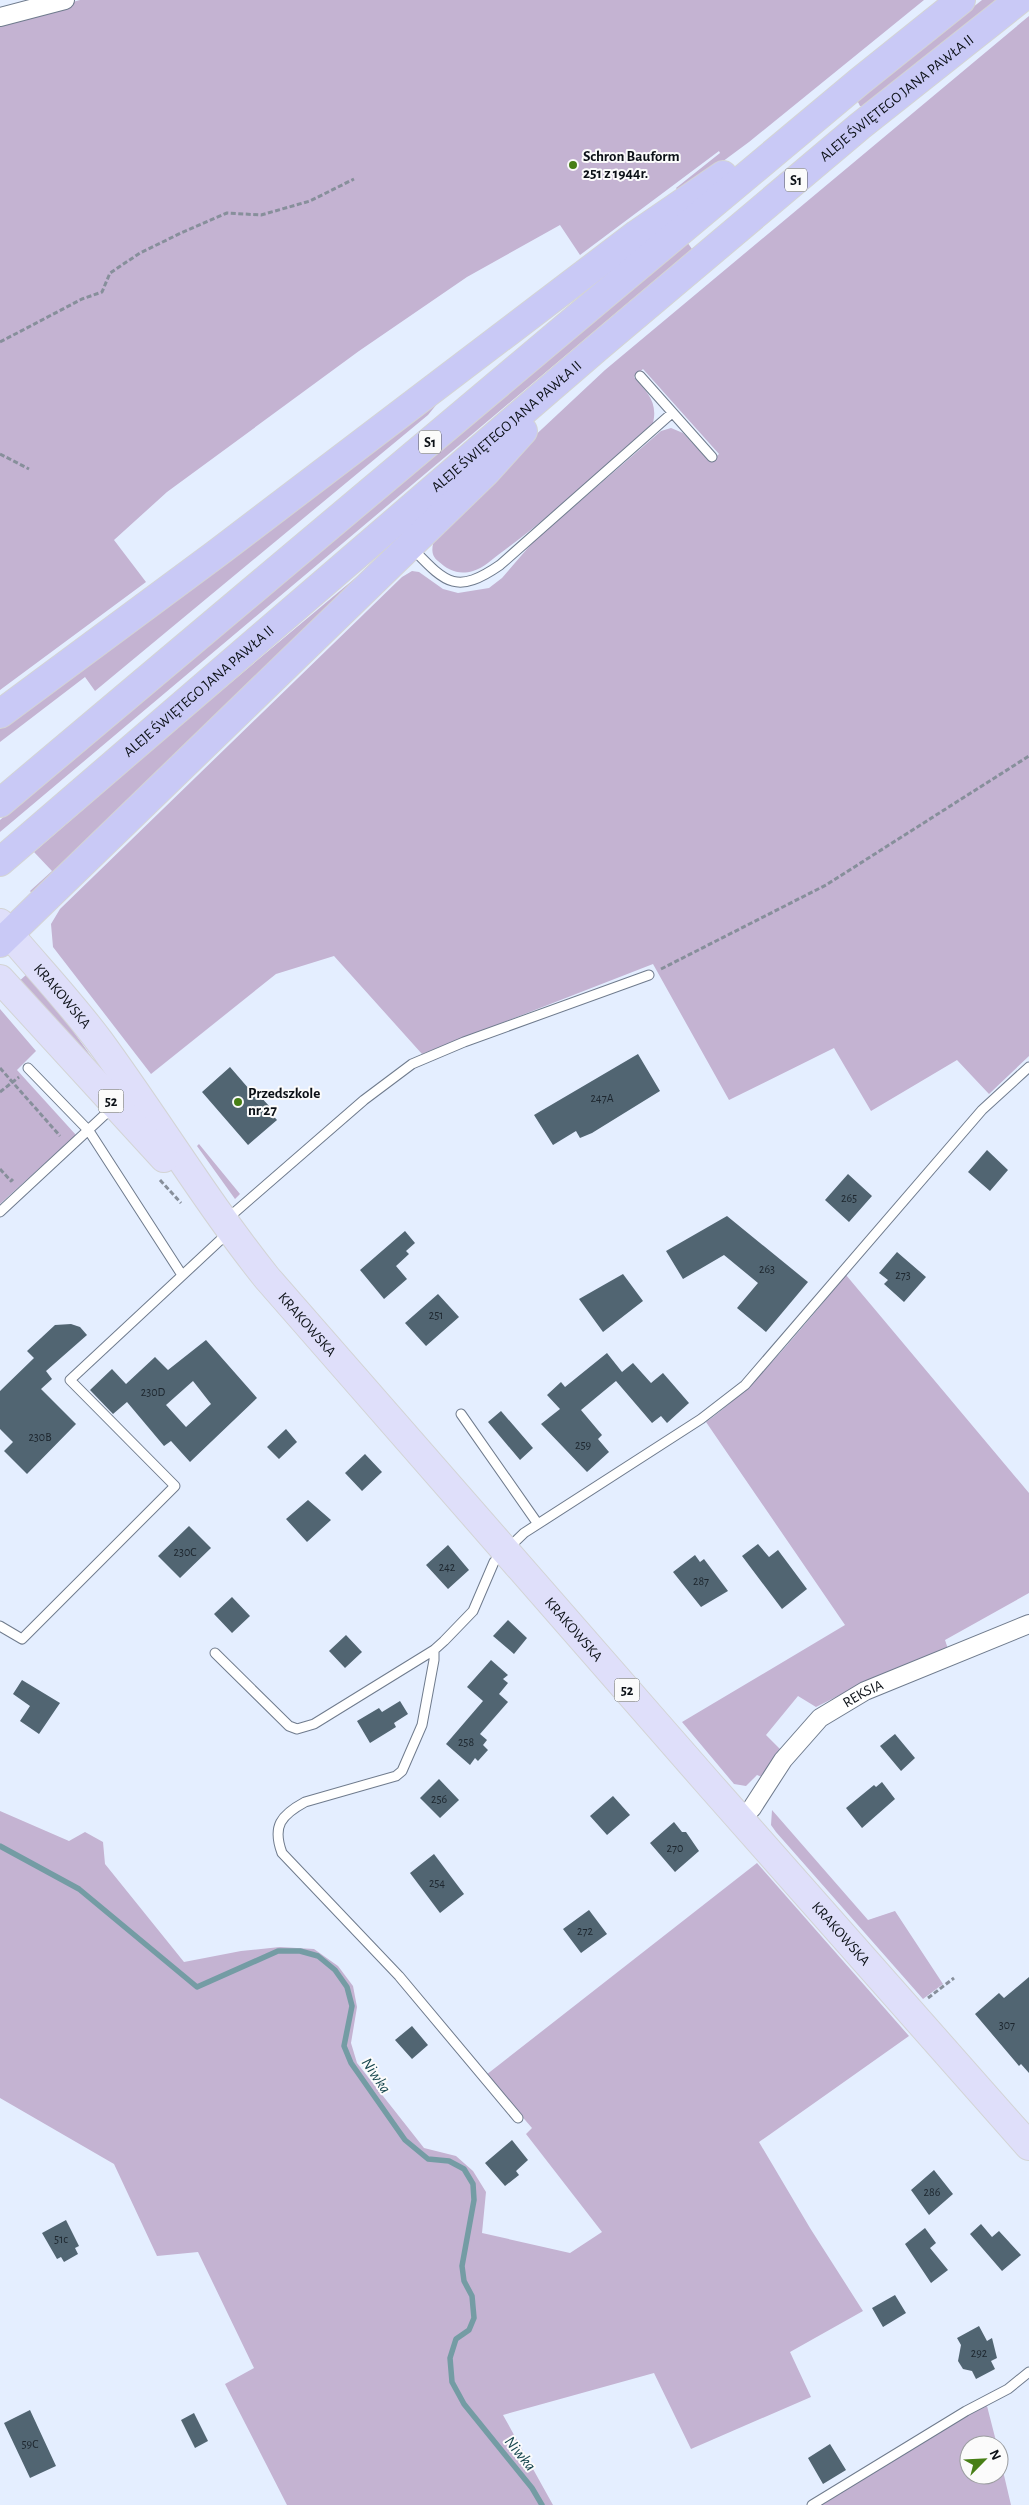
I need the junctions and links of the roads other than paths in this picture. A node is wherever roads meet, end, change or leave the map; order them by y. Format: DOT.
graph roads {
  1 [pos="65,0"];
  2 [pos="961,0"];
  3 [pos="1019,0"];
  4 [pos="0,18"];
  5 [pos="860,81"];
  6 [pos="597,348"];
  7 [pos="640,376"];
  8 [pos="672,413"];
  9 [pos="712,457"];
  10 [pos="409,546"];
  11 [pos="0,714"];
  12 [pos="0,803"];
  13 [pos="0,862"];
  14 [pos="3,933"];
  15 [pos="649,975"];
  16 [pos="0,979"];
  17 [pos="1029,1066"];
  18 [pos="28,1068"];
  19 [pos="115,1105"];
  20 [pos="89,1131"];
  21 [pos="0,1212"];
  22 [pos="226,1227"];
  23 [pos="182,1275"];
  24 [pos="461,1414"];
  25 [pos="538,1524"];
  26 [pos="505,1550"];
  27 [pos="1029,1624"];
  28 [pos="0,1626"];
  29 [pos="434,1650"];
  30 [pos="215,1653"];
  31 [pos="741,1820"];
  32 [pos="518,2118"];
  33 [pos="1029,2146"];
  34 [pos="1029,2372"];
  35 [pos="812,2505"];
  1 -- 4 [label="street"];
  2 -- 5 [label="highway, S1"];
  3 -- 6 [label="highway, ALEJE ŚWIĘTEGO JANA PAWŁA II / S1"];
  5 -- 11 [label="highway"];
  5 -- 12 [label="highway, S1"];
  6 -- 10 [label="highway"];
  6 -- 13 [label="highway, ALEJE ŚWIĘTEGO JANA PAWŁA II / S1"];
  7 -- 8 [label="lane"];
  8 -- 9 [label="lane"];
  8 -- 10 [label="lane"];
  10 -- 14 [label="highway"];
  14 -- 22 [label="main road, KRAKOWSKA / 52"];
  15 -- 22 [label="lane"];
  16 -- 19 [label="main road, KRAKOWSKA / 52"];
  17 -- 25 [label="lane"];
  18 -- 20 [label="lane"];
  19 -- 20 [label="lane"];
  19 -- 22 [label="main road, KRAKOWSKA / 52"];
  20 -- 21 [label="lane"];
  20 -- 23 [label="lane"];
  22 -- 23 [label="lane"];
  22 -- 26 [label="main road, KRAKOWSKA / 52"];
  23 -- 28 [label="lane"];
  24 -- 25 [label="lane"];
  25 -- 26 [label="lane"];
  26 -- 29 [label="lane"];
  26 -- 31 [label="main road, KRAKOWSKA / 52"];
  27 -- 31 [label="street, REKSIA"];
  29 -- 30 [label="lane"];
  29 -- 32 [label="lane"];
  31 -- 33 [label="main road, KRAKOWSKA / 52"];
  34 -- 35 [label="lane"];
}
